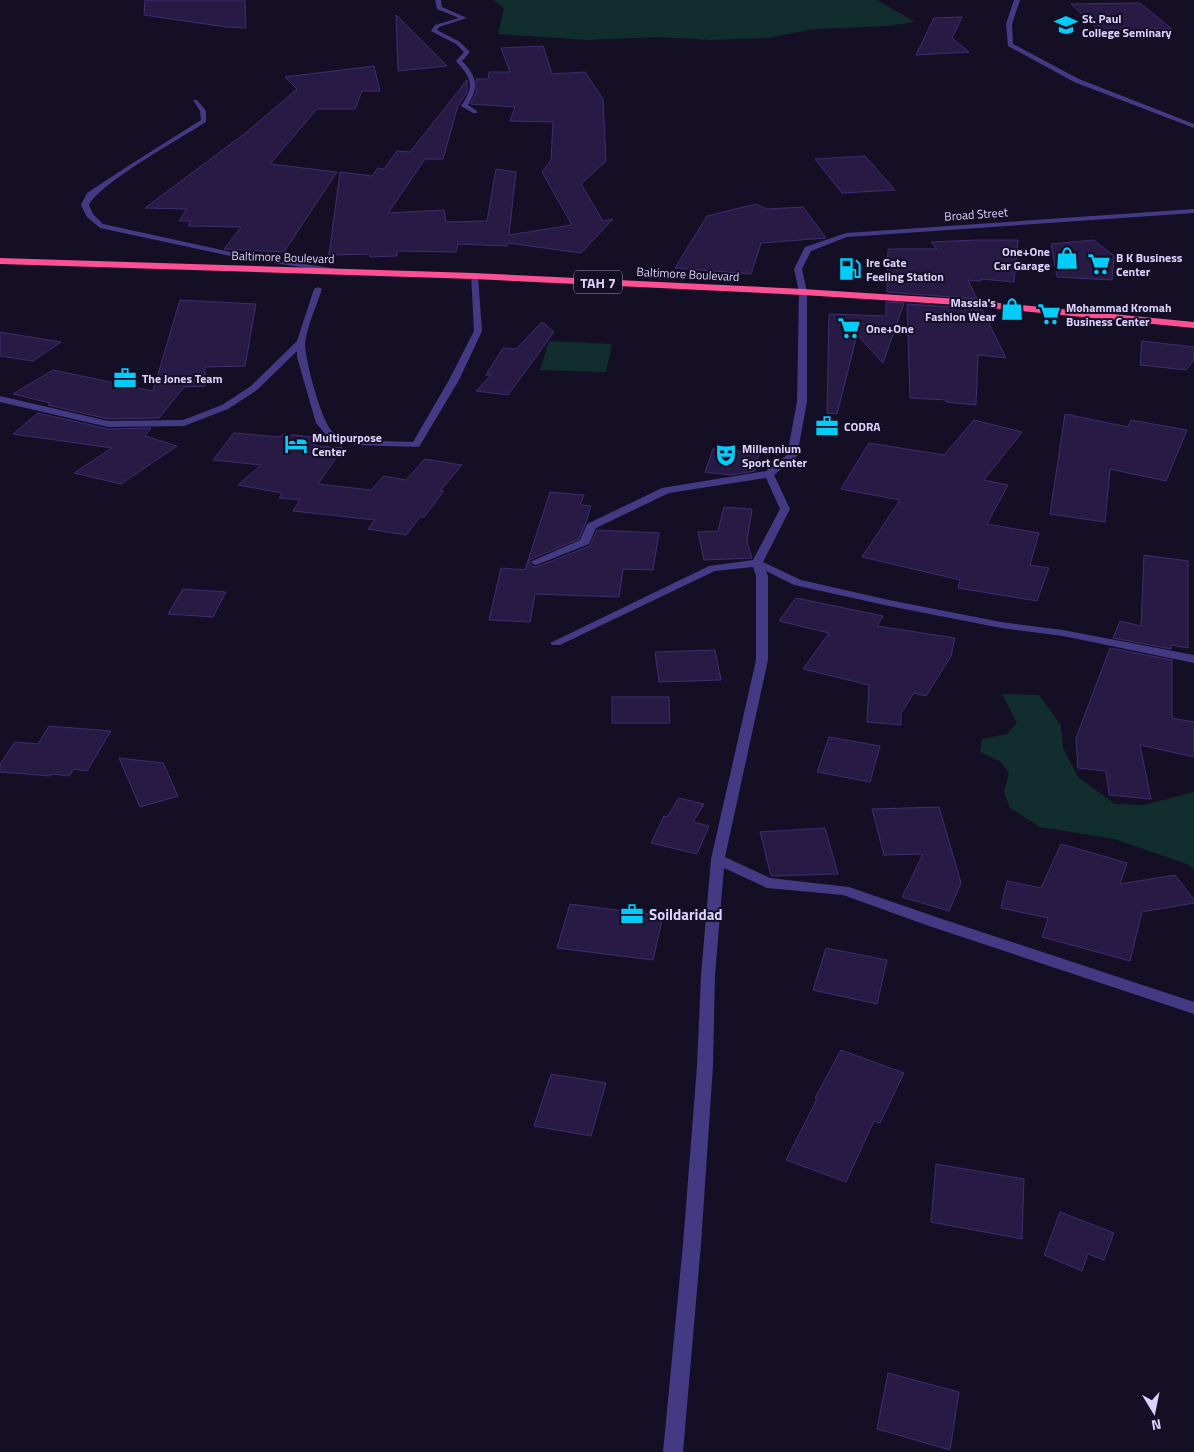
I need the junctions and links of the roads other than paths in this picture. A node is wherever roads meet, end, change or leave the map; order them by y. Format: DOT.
graph roads {
  1 [pos="438,0"];
  2 [pos="1017,0"];
  3 [pos="195,100"];
  4 [pos="475,112"];
  5 [pos="1194,126"];
  6 [pos="1194,211"];
  7 [pos="0,261"];
  8 [pos="336,271"];
  9 [pos="474,276"];
  10 [pos="318,289"];
  11 [pos="803,292"];
  12 [pos="1194,325"];
  13 [pos="302,342"];
  14 [pos="0,399"];
  15 [pos="769,474"];
  16 [pos="534,562"];
  17 [pos="757,563"];
  18 [pos="556,643"];
  19 [pos="1194,659"];
  20 [pos="718,859"];
  21 [pos="1194,1008"];
  22 [pos="673,1452"];
  1 -- 4 [label="street"];
  2 -- 5 [label="street"];
  3 -- 8 [label="street"];
  6 -- 11 [label="street, Broad Street"];
  7 -- 8 [label="highway, Baltimore Boulevard / TAH 7"];
  8 -- 9 [label="highway, Baltimore Boulevard / TAH 7"];
  9 -- 11 [label="highway, Baltimore Boulevard / TAH 7"];
  9 -- 13 [label="street"];
  10 -- 13 [label="street"];
  11 -- 12 [label="highway, Baltimore Boulevard / TAH 7"];
  11 -- 15 [label="street, Broad Street"];
  13 -- 14 [label="street"];
  15 -- 16 [label="street"];
  15 -- 17 [label="street"];
  17 -- 18 [label="street"];
  17 -- 19 [label="street"];
  17 -- 20 [label="street"];
  20 -- 21 [label="street"];
  20 -- 22 [label="street"];
}
